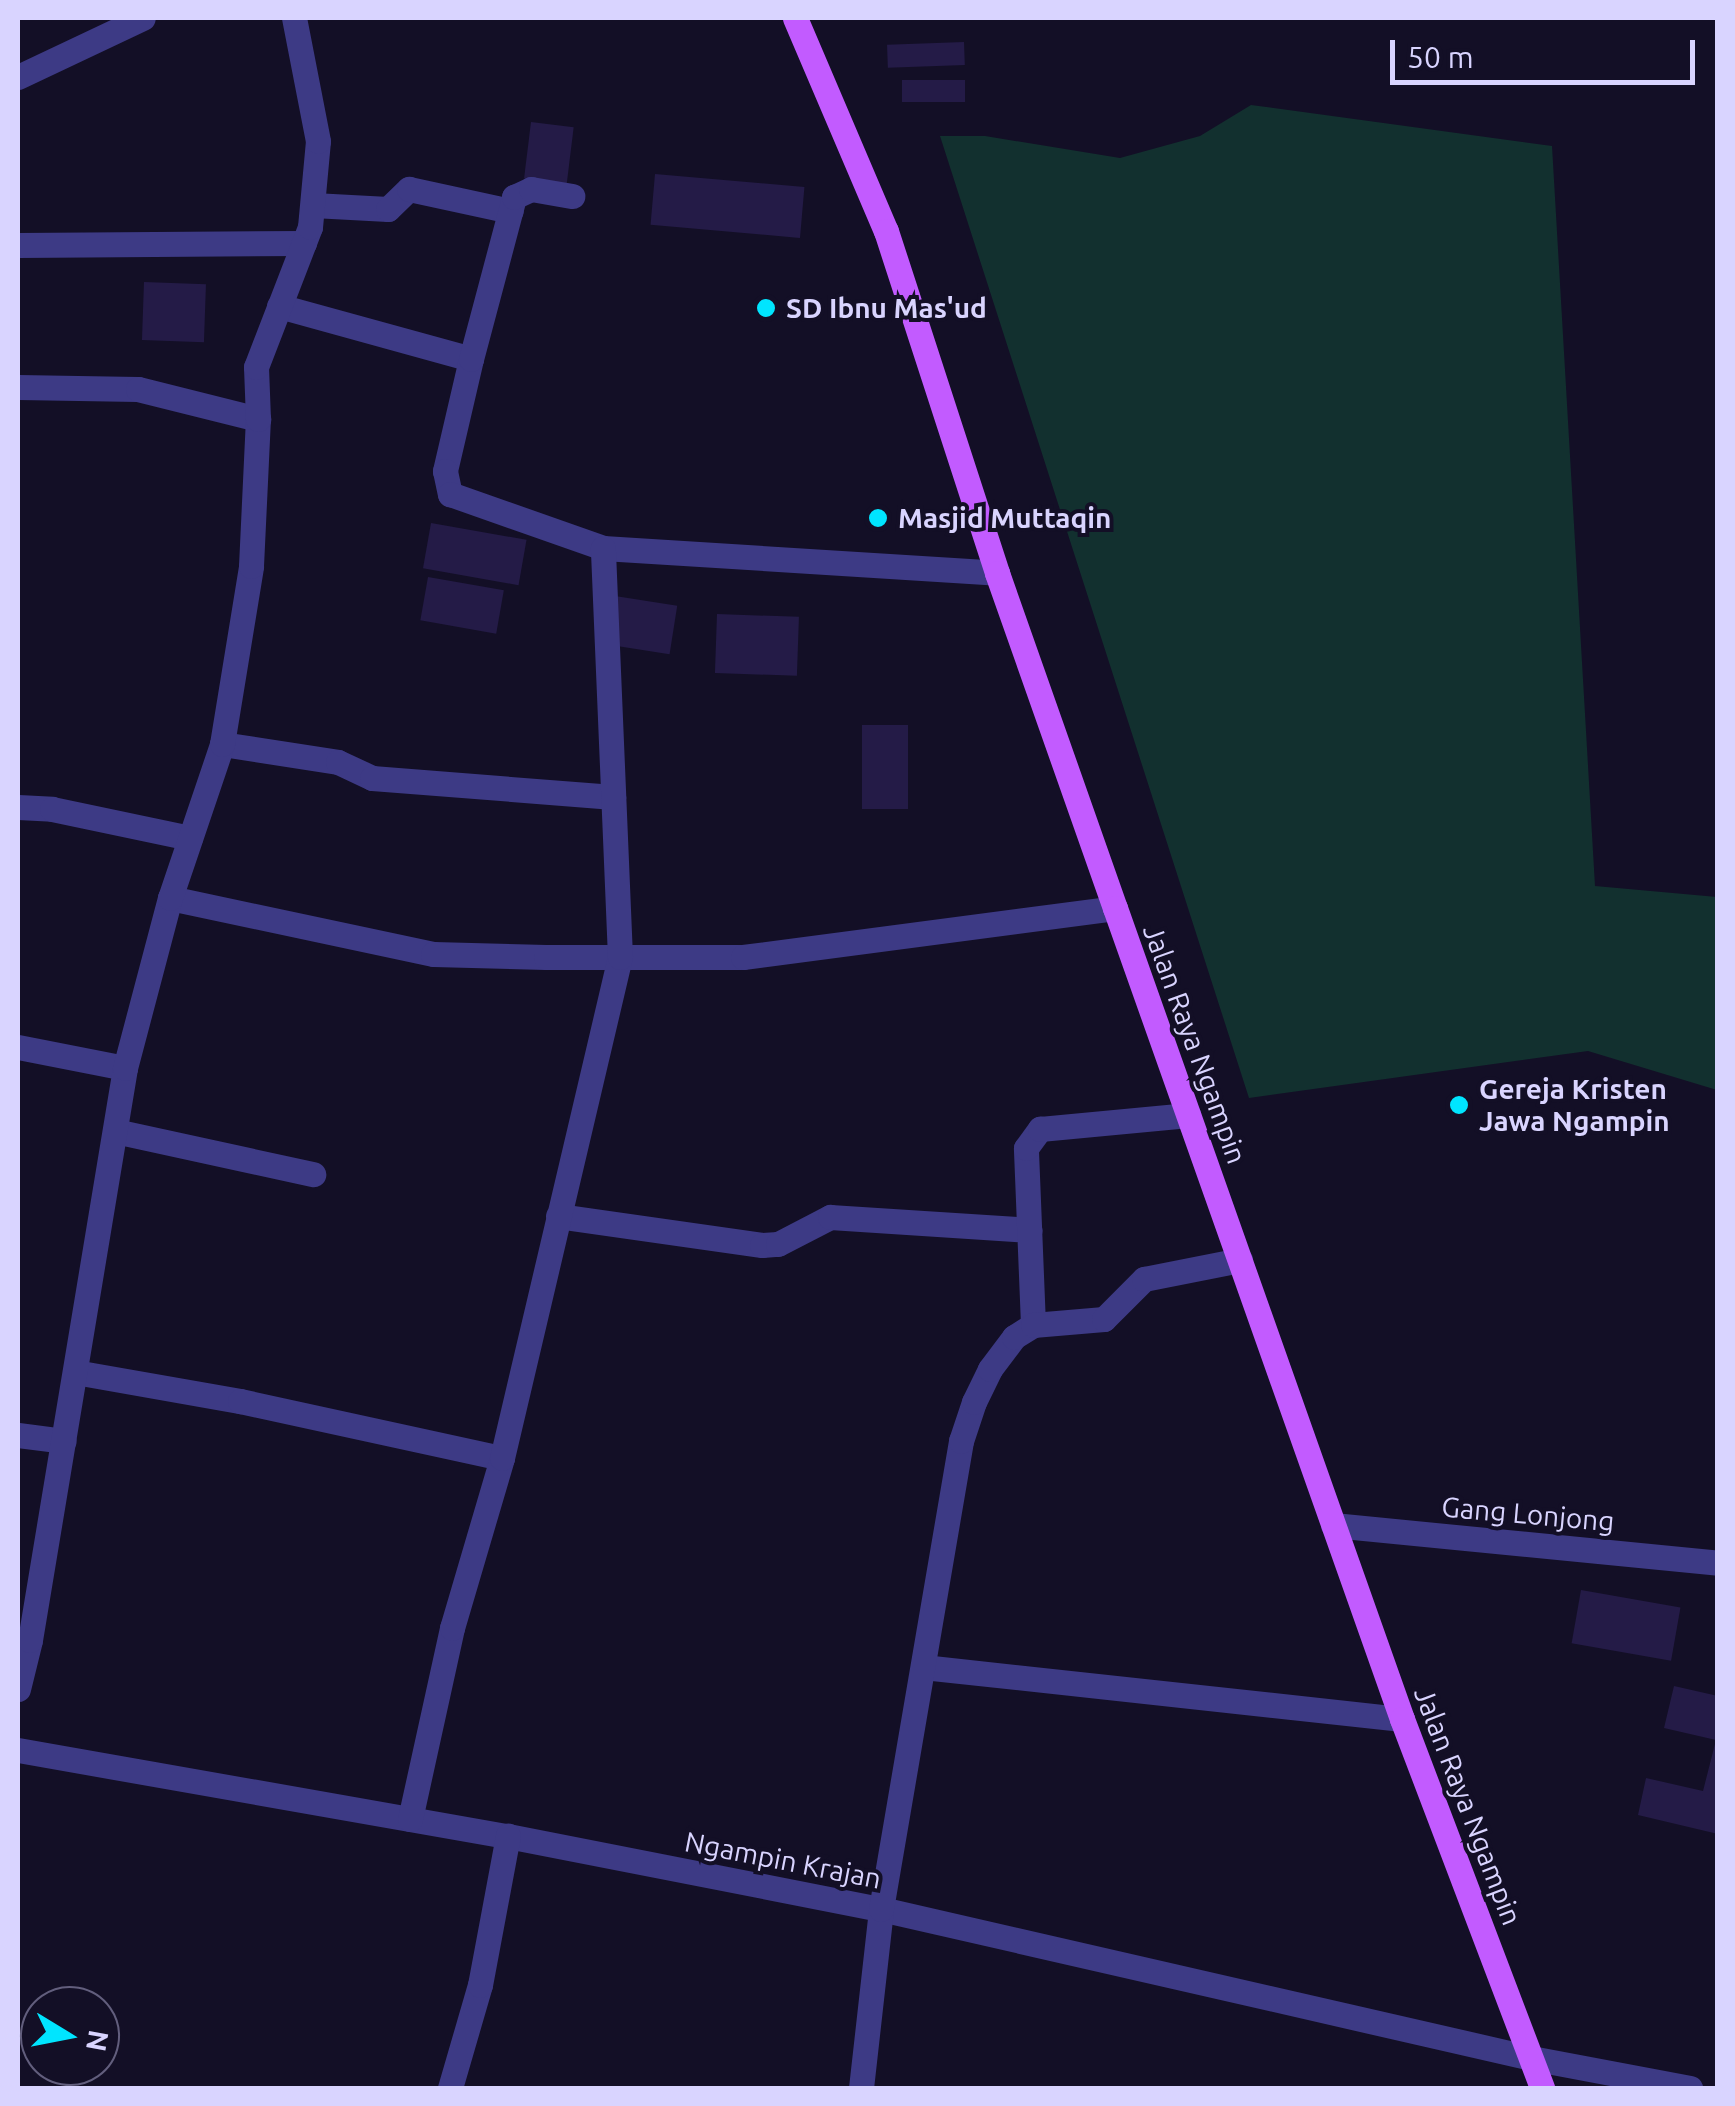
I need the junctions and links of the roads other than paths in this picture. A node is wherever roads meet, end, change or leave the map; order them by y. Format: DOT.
graph roads {
  1 [pos="142,18"];
  2 [pos="294,18"];
  3 [pos="795,18"];
  4 [pos="18,77"];
  5 [pos="572,196"];
  6 [pos="313,205"];
  7 [pos="510,211"];
  8 [pos="304,242"];
  9 [pos="18,245"];
  10 [pos="280,306"];
  11 [pos="471,358"];
  12 [pos="18,387"];
  13 [pos="258,419"];
  14 [pos="603,548"];
  15 [pos="998,574"];
  16 [pos="222,744"];
  17 [pos="612,797"];
  18 [pos="18,808"];
  19 [pos="190,838"];
  20 [pos="170,898"];
  21 [pos="1114,908"];
  22 [pos="620,957"];
  23 [pos="18,1047"];
  24 [pos="125,1068"];
  25 [pos="1188,1115"];
  26 [pos="115,1131"];
  27 [pos="313,1174"];
  28 [pos="558,1216"];
  29 [pos="1030,1230"];
  30 [pos="1240,1260"];
  31 [pos="1033,1325"];
  32 [pos="75,1372"];
  33 [pos="18,1435"];
  34 [pos="64,1441"];
  35 [pos="502,1458"];
  36 [pos="1333,1525"];
  37 [pos="1718,1563"];
  38 [pos="923,1667"];
  39 [pos="18,1689"];
  40 [pos="1402,1719"];
  41 [pos="18,1750"];
  42 [pos="410,1819"];
  43 [pos="508,1836"];
  44 [pos="881,1909"];
  45 [pos="1531,2058"];
  46 [pos="450,2088"];
  47 [pos="860,2088"];
  48 [pos="1542,2088"];
  49 [pos="1690,2088"];
  1 -- 4 [label="street"];
  2 -- 6 [label="street"];
  3 -- 15 [label="main road, Jalan Raya Ngampin"];
  5 -- 7 [label="street"];
  6 -- 7 [label="street"];
  6 -- 8 [label="street"];
  7 -- 11 [label="street"];
  8 -- 9 [label="street"];
  8 -- 10 [label="street"];
  10 -- 11 [label="street"];
  10 -- 13 [label="street"];
  11 -- 14 [label="street"];
  12 -- 13 [label="street"];
  13 -- 16 [label="street"];
  14 -- 15 [label="street"];
  14 -- 17 [label="street"];
  15 -- 21 [label="main road, Jalan Raya Ngampin"];
  16 -- 17 [label="street"];
  16 -- 19 [label="street"];
  17 -- 22 [label="street"];
  18 -- 19 [label="street"];
  19 -- 20 [label="street"];
  20 -- 22 [label="street"];
  20 -- 24 [label="street"];
  21 -- 22 [label="street"];
  21 -- 25 [label="main road, Jalan Raya Ngampin"];
  22 -- 28 [label="street"];
  23 -- 24 [label="street"];
  24 -- 26 [label="street"];
  25 -- 29 [label="street"];
  25 -- 30 [label="main road, Jalan Raya Ngampin"];
  26 -- 27 [label="street"];
  26 -- 32 [label="street"];
  28 -- 29 [label="street"];
  28 -- 35 [label="street"];
  29 -- 31 [label="street"];
  30 -- 31 [label="street"];
  30 -- 36 [label="main road, Jalan Raya Ngampin"];
  31 -- 38 [label="street"];
  32 -- 34 [label="street"];
  32 -- 35 [label="street"];
  33 -- 34 [label="street"];
  34 -- 39 [label="street"];
  35 -- 42 [label="street"];
  36 -- 37 [label="street, Gang Lonjong"];
  36 -- 40 [label="main road, Jalan Raya Ngampin"];
  38 -- 40 [label="street"];
  38 -- 44 [label="street"];
  40 -- 45 [label="main road, Jalan Raya Ngampin"];
  41 -- 42 [label="street, Ngampin Krajan"];
  42 -- 43 [label="street, Ngampin Krajan"];
  43 -- 44 [label="street, Ngampin Krajan"];
  43 -- 46 [label="street"];
  44 -- 45 [label="street, Ngampin Krajan"];
  44 -- 47 [label="street"];
  45 -- 48 [label="main road, Jalan Raya Ngampin"];
  45 -- 49 [label="street, Ngampin Krajan"];
}
